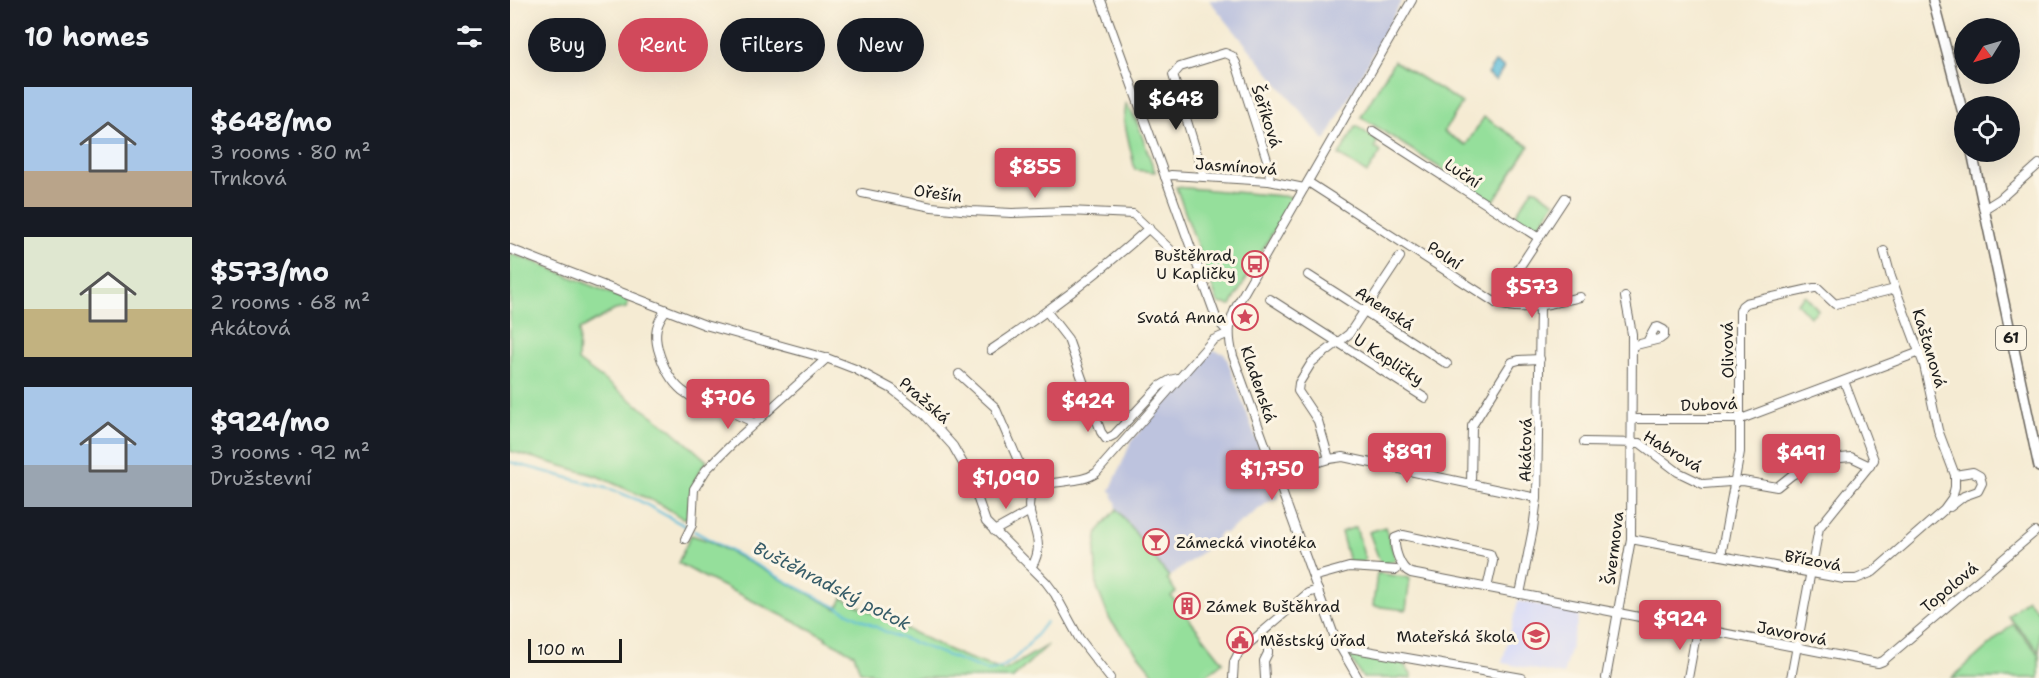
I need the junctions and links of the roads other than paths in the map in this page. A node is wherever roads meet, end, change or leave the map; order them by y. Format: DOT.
graph roads {
  1 [pos="1101,0"];
  2 [pos="1412,0"];
  3 [pos="1933,0"];
  4 [pos="1958,96"];
  5 [pos="1373,131"];
  6 [pos="1974,162"];
  7 [pos="2039,164"];
  8 [pos="1165,177"];
  9 [pos="1203,177"];
  10 [pos="1269,181"];
  11 [pos="1306,185"];
  12 [pos="862,193"];
  13 [pos="1565,198"];
  14 [pos="1984,209"];
  15 [pos="1149,228"];
  16 [pos="1539,238"];
  17 [pos="510,249"];
  18 [pos="1884,251"];
  19 [pos="1192,253"];
  20 [pos="1400,257"];
  21 [pos="1308,275"];
  22 [pos="1895,289"];
  23 [pos="1580,297"];
  24 [pos="1625,297"];
  25 [pos="1270,298"];
  26 [pos="1496,303"];
  27 [pos="1540,306"];
  28 [pos="666,310"];
  29 [pos="1364,311"];
  30 [pos="1047,312"];
  31 [pos="1229,333"];
  32 [pos="1647,342"];
  33 [pos="1338,343"];
  34 [pos="1632,346"];
  35 [pos="991,350"];
  36 [pos="1920,352"];
  37 [pos="827,358"];
  38 [pos="1540,359"];
  39 [pos="1447,364"];
  40 [pos="959,374"];
  41 [pos="1179,378"];
  42 [pos="1844,381"];
  43 [pos="1425,398"];
  44 [pos="1632,419"];
  45 [pos="1741,419"];
  46 [pos="754,423"];
  47 [pos="1584,442"];
  48 [pos="1632,442"];
  49 [pos="1947,454"];
  50 [pos="1329,459"];
  51 [pos="1870,466"];
  52 [pos="2039,467"];
  53 [pos="1276,475"];
  54 [pos="1954,475"];
  55 [pos="1735,482"];
  56 [pos="1471,484"];
  57 [pos="1032,493"];
  58 [pos="1537,498"];
  59 [pos="1030,511"];
  60 [pos="1942,513"];
  61 [pos="994,531"];
  62 [pos="2035,532"];
  63 [pos="685,539"];
  64 [pos="1631,539"];
  65 [pos="1721,556"];
  66 [pos="1032,566"];
  67 [pos="1396,570"];
  68 [pos="1810,573"];
  69 [pos="1313,577"];
  70 [pos="1487,588"];
  71 [pos="1318,590"];
  72 [pos="1520,594"];
  73 [pos="1617,614"];
  74 [pos="1697,628"];
  75 [pos="1261,633"];
  76 [pos="1338,646"];
  77 [pos="1797,647"];
  78 [pos="1880,663"];
  79 [pos="1500,676"];
  80 [pos="1110,678"];
  81 [pos="1233,678"];
  82 [pos="1265,678"];
  83 [pos="1358,678"];
  84 [pos="1522,678"];
  85 [pos="1606,678"];
  86 [pos="1688,678"];
  87 [pos="1791,678"];
  1 -- 8 [label="street"];
  2 -- 11 [label="street"];
  3 -- 4 [label="main road"];
  5 -- 16 [label="street, Luční"];
  6 -- 14 [label="main road, 61"];
  7 -- 14 [label="street"];
  8 -- 9 [label="street, Jasmínová"];
  8 -- 19 [label="street"];
  9 -- 10 [label="street, Jasmínová"];
  9 -- 10 [label="street, Šeříková"];
  10 -- 11 [label="street, Jasmínová"];
  11 -- 26 [label="street, Polní"];
  11 -- 31 [label="street"];
  12 -- 15 [label="street, Ořešín"];
  13 -- 16 [label="street"];
  14 -- 52 [label="main road, 61"];
  15 -- 19 [label="street, Ořešín"];
  15 -- 30 [label="street"];
  16 -- 26 [label="street"];
  17 -- 28 [label="street, Pražská"];
  18 -- 22 [label="street, Kaštanová"];
  19 -- 31 [label="street"];
  20 -- 29 [label="street, U Kapličky"];
  21 -- 29 [label="street, Anenská"];
  22 -- 36 [label="street, Kaštanová"];
  22 -- 45 [label="street, Olivová"];
  23 -- 27 [label="street, Polní"];
  24 -- 34 [label="street"];
  25 -- 33 [label="street, U Kapličky"];
  26 -- 27 [label="street, Polní"];
  27 -- 38 [label="street, Akátová"];
  28 -- 37 [label="street, Pražská"];
  28 -- 46 [label="street"];
  29 -- 33 [label="street, U Kapličky"];
  29 -- 39 [label="street, Anenská"];
  30 -- 35 [label="street"];
  30 -- 41 [label="street"];
  31 -- 41 [label="street"];
  31 -- 53 [label="street, Kladenská"];
  32 -- 34 [label="street"];
  33 -- 43 [label="street, U Kapličky"];
  33 -- 50 [label="street, U Kapličky"];
  34 -- 44 [label="street"];
  36 -- 42 [label="street, Dubová"];
  36 -- 49 [label="street, Kaštanová"];
  37 -- 46 [label="street"];
  37 -- 61 [label="street, Pražská"];
  38 -- 56 [label="street"];
  38 -- 58 [label="street, Akátová"];
  40 -- 57 [label="street"];
  41 -- 57 [label="street"];
  42 -- 45 [label="street, Dubová"];
  42 -- 51 [label="street"];
  44 -- 45 [label="street, Dubová"];
  44 -- 48 [label="street, Švermova"];
  45 -- 55 [label="street, Olivová"];
  46 -- 63 [label="street"];
  47 -- 48 [label="street"];
  48 -- 55 [label="street, Habrová"];
  48 -- 64 [label="street, Švermova"];
  49 -- 54 [label="street, Břízová"];
  50 -- 53 [label="street"];
  50 -- 56 [label="street"];
  51 -- 55 [label="street, Habrová"];
  51 -- 68 [label="street"];
  53 -- 69 [label="street, Kladenská"];
  54 -- 60 [label="street, Břízová"];
  54 -- 60 [label="street"];
  55 -- 65 [label="street, Olivová"];
  56 -- 58 [label="street"];
  57 -- 59 [label="street"];
  58 -- 72 [label="street, Akátová"];
  59 -- 61 [label="street"];
  59 -- 66 [label="street"];
  60 -- 68 [label="street, Břízová"];
  61 -- 66 [label="street, Pražská"];
  62 -- 78 [label="street, Topolová"];
  64 -- 65 [label="street, Břízová"];
  64 -- 73 [label="street, Švermova"];
  65 -- 68 [label="street, Břízová"];
  66 -- 80 [label="street, Pražská"];
  67 -- 69 [label="street"];
  68 -- 77 [label="street"];
  69 -- 71 [label="street, Kladenská"];
  70 -- 70 [label="street, Javorová"];
  70 -- 72 [label="street, Javorová"];
  71 -- 75 [label="street"];
  71 -- 76 [label="street, Kladenská"];
  72 -- 73 [label="street, Javorová"];
  73 -- 74 [label="street, Javorová"];
  73 -- 85 [label="street, Švermova"];
  74 -- 77 [label="street, Javorová"];
  74 -- 86 [label="street"];
  75 -- 81 [label="street"];
  75 -- 82 [label="street"];
  76 -- 79 [label="street"];
  76 -- 83 [label="street, Kladenská"];
  77 -- 78 [label="street, Javorová"];
  77 -- 87 [label="street"];
  79 -- 84 [label="street"];
}
